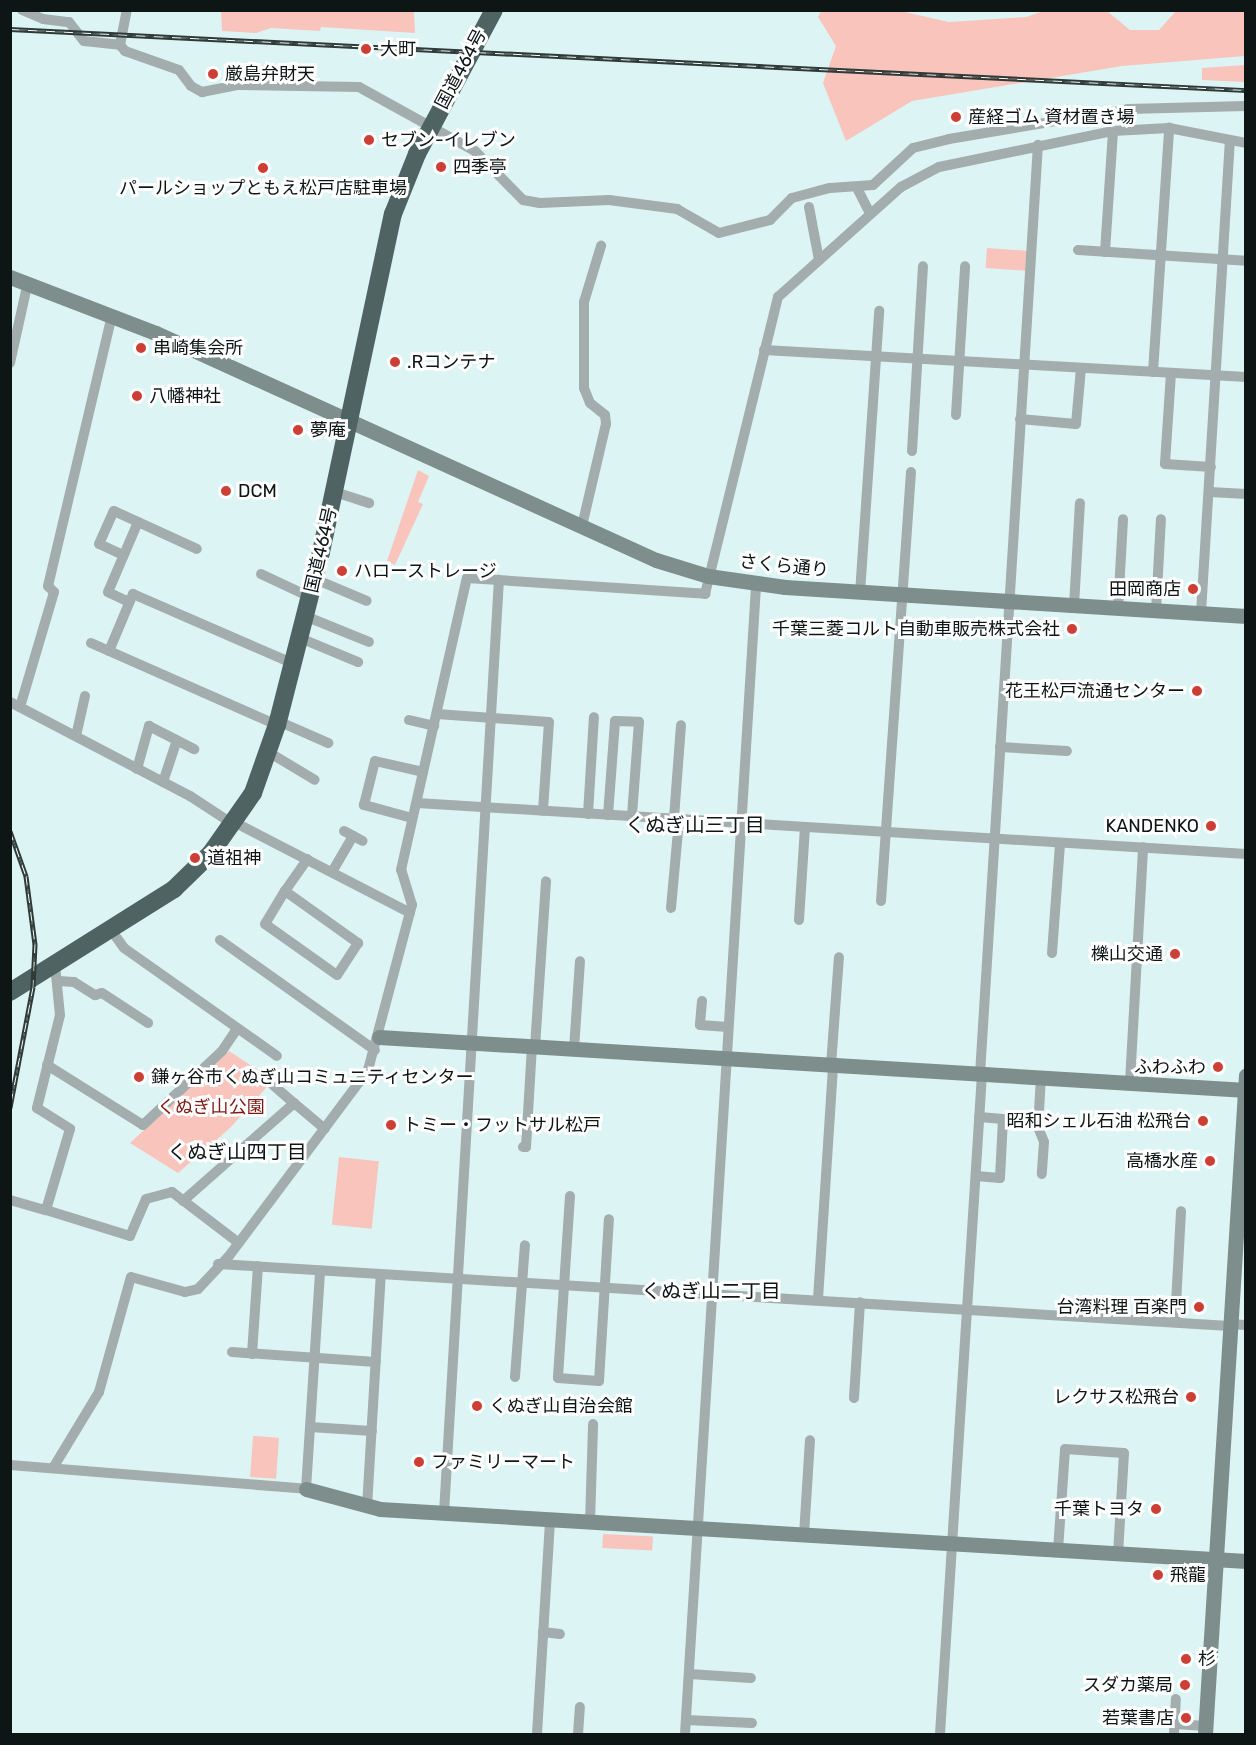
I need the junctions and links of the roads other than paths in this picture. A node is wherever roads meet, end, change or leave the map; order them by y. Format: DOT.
graph roads {
  1 [pos="22,10"];
  2 [pos="127,10"];
  3 [pos="494,10"];
  4 [pos="120,45"];
  5 [pos="1245,106"];
  6 [pos="431,126"];
  7 [pos="1169,128"];
  8 [pos="1113,130"];
  9 [pos="1230,140"];
  10 [pos="1245,143"];
  11 [pos="1038,145"];
  12 [pos="857,188"];
  13 [pos="809,207"];
  14 [pos="870,214"];
  15 [pos="601,246"];
  16 [pos="1078,250"];
  17 [pos="1105,252"];
  18 [pos="1161,255"];
  19 [pos="819,260"];
  20 [pos="1223,260"];
  21 [pos="1245,261"];
  22 [pos="923,266"];
  23 [pos="965,266"];
  24 [pos="10,277"];
  25 [pos="28,282"];
  26 [pos="879,311"];
  27 [pos="112,315"];
  28 [pos="764,350"];
  29 [pos="876,357"];
  30 [pos="918,359"];
  31 [pos="959,362"];
  32 [pos="10,363"];
  33 [pos="1024,365"];
  34 [pos="1081,369"];
  35 [pos="1153,372"];
  36 [pos="1171,373"];
  37 [pos="1215,375"];
  38 [pos="1245,377"];
  39 [pos="956,415"];
  40 [pos="1020,419"];
  41 [pos="351,421"];
  42 [pos="912,451"];
  43 [pos="1211,467"];
  44 [pos="911,472"];
  45 [pos="335,492"];
  46 [pos="1210,492"];
  47 [pos="1245,494"];
  48 [pos="369,503"];
  49 [pos="1080,503"];
  50 [pos="1123,519"];
  51 [pos="1161,519"];
  52 [pos="138,522"];
  53 [pos="582,526"];
  54 [pos="197,549"];
  55 [pos="123,555"];
  56 [pos="261,574"];
  57 [pos="708,576"];
  58 [pos="499,580"];
  59 [pos="756,585"];
  60 [pos="312,588"];
  61 [pos="860,593"];
  62 [pos="362,595"];
  63 [pos="903,595"];
  64 [pos="129,602"];
  65 [pos="1009,602"];
  66 [pos="1074,606"];
  67 [pos="1118,609"];
  68 [pos="1156,610"];
  69 [pos="1201,613"];
  70 [pos="305,616"];
  71 [pos="1245,616"];
  72 [pos="300,638"];
  73 [pos="369,642"];
  74 [pos="91,643"];
  75 [pos="109,651"];
  76 [pos="358,662"];
  77 [pos="294,664"];
  78 [pos="86,703"];
  79 [pos="15,705"];
  80 [pos="437,714"];
  81 [pos="594,717"];
  82 [pos="491,719"];
  83 [pos="409,720"];
  84 [pos="278,723"];
  85 [pos="681,725"];
  86 [pos="434,726"];
  87 [pos="76,736"];
  88 [pos="177,740"];
  89 [pos="328,743"];
  90 [pos="1000,747"];
  91 [pos="194,749"];
  92 [pos="1066,751"];
  93 [pos="270,753"];
  94 [pos="137,769"];
  95 [pos="423,772"];
  96 [pos="315,780"];
  97 [pos="163,782"];
  98 [pos="417,803"];
  99 [pos="485,807"];
  100 [pos="543,811"];
  101 [pos="588,814"];
  102 [pos="608,814"];
  103 [pos="632,816"];
  104 [pos="412,818"];
  105 [pos="677,819"];
  106 [pos="234,823"];
  107 [pos="739,824"];
  108 [pos="805,827"];
  109 [pos="886,832"];
  110 [pos="995,838"];
  111 [pos="363,842"];
  112 [pos="1060,843"];
  113 [pos="1143,848"];
  114 [pos="1245,854"];
  115 [pos="307,860"];
  116 [pos="332,872"];
  117 [pos="546,881"];
  118 [pos="285,891"];
  119 [pos="881,901"];
  120 [pos="671,908"];
  121 [pos="410,913"];
  122 [pos="798,920"];
  123 [pos="111,930"];
  124 [pos="220,940"];
  125 [pos="1053,953"];
  126 [pos="839,957"];
  127 [pos="580,961"];
  128 [pos="57,973"];
  129 [pos="11,992"];
  130 [pos="702,1001"];
  131 [pos="148,1023"];
  132 [pos="728,1027"];
  133 [pos="237,1029"];
  134 [pos="377,1043"];
  135 [pos="471,1043"];
  136 [pos="533,1047"];
  137 [pos="574,1049"];
  138 [pos="277,1056"];
  139 [pos="726,1059"];
  140 [pos="47,1065"];
  141 [pos="832,1065"];
  142 [pos="981,1074"];
  143 [pos="1041,1077"];
  144 [pos="1130,1082"];
  145 [pos="273,1084"];
  146 [pos="1245,1085"];
  147 [pos="294,1103"];
  148 [pos="979,1117"];
  149 [pos="325,1129"];
  150 [pos="523,1147"];
  151 [pos="1042,1174"];
  152 [pos="976,1176"];
  153 [pos="570,1196"];
  154 [pos="10,1200"];
  155 [pos="183,1201"];
  156 [pos="45,1210"];
  157 [pos="1181,1211"];
  158 [pos="609,1219"];
  159 [pos="239,1243"];
  160 [pos="525,1245"];
  161 [pos="218,1264"];
  162 [pos="258,1266"];
  163 [pos="320,1270"];
  164 [pos="381,1274"];
  165 [pos="457,1278"];
  166 [pos="522,1282"];
  167 [pos="563,1286"];
  168 [pos="604,1288"];
  169 [pos="712,1294"];
  170 [pos="818,1299"];
  171 [pos="860,1302"];
  172 [pos="967,1309"];
  173 [pos="1175,1322"];
  174 [pos="1229,1325"];
  175 [pos="1245,1325"];
  176 [pos="232,1352"];
  177 [pos="252,1354"];
  178 [pos="314,1358"];
  179 [pos="376,1362"];
  180 [pos="515,1377"];
  181 [pos="854,1398"];
  182 [pos="593,1424"];
  183 [pos="310,1427"];
  184 [pos="372,1431"];
  185 [pos="809,1440"];
  186 [pos="10,1465"];
  187 [pos="53,1468"];
  188 [pos="306,1490"];
  189 [pos="367,1507"];
  190 [pos="444,1513"];
  191 [pos="550,1520"];
  192 [pos="590,1522"];
  193 [pos="697,1528"];
  194 [pos="804,1535"];
  195 [pos="952,1543"];
  196 [pos="1058,1550"];
  197 [pos="1118,1554"];
  198 [pos="1216,1559"];
  199 [pos="1245,1561"];
  200 [pos="543,1632"];
  201 [pos="560,1634"];
  202 [pos="689,1674"];
  203 [pos="751,1678"];
  204 [pos="1176,1699"];
  205 [pos="580,1707"];
  206 [pos="686,1720"];
  207 [pos="752,1723"];
  208 [pos="1174,1729"];
  209 [pos="1205,1730"];
  210 [pos="537,1734"];
  211 [pos="578,1734"];
  212 [pos="685,1734"];
  213 [pos="940,1734"];
  1 -- 4 [label="street"];
  2 -- 4 [label="street"];
  3 -- 6 [label="highway, 国道464号"];
  4 -- 6 [label="street"];
  5 -- 12 [label="street"];
  6 -- 12 [label="street"];
  6 -- 41 [label="highway, 国道464号"];
  7 -- 8 [label="street"];
  7 -- 9 [label="street"];
  7 -- 18 [label="street"];
  8 -- 11 [label="street"];
  8 -- 17 [label="street"];
  9 -- 10 [label="street"];
  9 -- 20 [label="street"];
  11 -- 14 [label="street"];
  11 -- 33 [label="street"];
  12 -- 14 [label="street"];
  13 -- 19 [label="street"];
  14 -- 19 [label="street"];
  15 -- 53 [label="street"];
  16 -- 17 [label="street"];
  17 -- 18 [label="street"];
  18 -- 20 [label="street"];
  18 -- 35 [label="street"];
  19 -- 28 [label="street"];
  20 -- 21 [label="street"];
  20 -- 37 [label="street"];
  22 -- 30 [label="street"];
  23 -- 31 [label="street"];
  24 -- 25 [label="street, さくら通り"];
  25 -- 27 [label="street, さくら通り"];
  25 -- 32 [label="street"];
  26 -- 29 [label="street"];
  27 -- 41 [label="street, さくら通り"];
  27 -- 79 [label="street"];
  28 -- 29 [label="street"];
  28 -- 57 [label="street"];
  29 -- 30 [label="street"];
  29 -- 61 [label="street"];
  30 -- 31 [label="street"];
  30 -- 42 [label="street"];
  31 -- 33 [label="street"];
  31 -- 39 [label="street"];
  33 -- 34 [label="street"];
  33 -- 40 [label="street"];
  34 -- 35 [label="street"];
  34 -- 40 [label="street"];
  35 -- 36 [label="street"];
  36 -- 37 [label="street"];
  36 -- 43 [label="street"];
  37 -- 38 [label="street"];
  37 -- 43 [label="street"];
  40 -- 65 [label="street"];
  41 -- 45 [label="highway, 国道464号"];
  41 -- 53 [label="street, さくら通り"];
  43 -- 46 [label="street"];
  44 -- 63 [label="street"];
  45 -- 48 [label="street"];
  45 -- 60 [label="highway, 国道464号"];
  46 -- 47 [label="street"];
  46 -- 69 [label="street"];
  49 -- 66 [label="street"];
  50 -- 67 [label="street"];
  51 -- 68 [label="street"];
  52 -- 54 [label="street"];
  52 -- 55 [label="street"];
  52 -- 55 [label="street"];
  53 -- 57 [label="street, さくら通り"];
  55 -- 64 [label="street"];
  56 -- 60 [label="street"];
  57 -- 58 [label="street"];
  57 -- 59 [label="street, さくら通り"];
  58 -- 80 [label="street"];
  58 -- 82 [label="street"];
  59 -- 61 [label="street, さくら通り"];
  59 -- 107 [label="street"];
  60 -- 62 [label="street"];
  60 -- 70 [label="highway, 国道464号"];
  61 -- 63 [label="street, さくら通り"];
  63 -- 65 [label="street, さくら通り"];
  63 -- 109 [label="street"];
  64 -- 75 [label="street"];
  64 -- 77 [label="street"];
  65 -- 66 [label="street, さくら通り"];
  65 -- 90 [label="street"];
  66 -- 67 [label="street, さくら通り"];
  67 -- 68 [label="street, さくら通り"];
  68 -- 69 [label="street, さくら通り"];
  69 -- 71 [label="street, さくら通り"];
  70 -- 72 [label="highway, 国道464号"];
  70 -- 73 [label="street"];
  72 -- 76 [label="street"];
  72 -- 77 [label="highway, 国道464号"];
  74 -- 75 [label="street"];
  75 -- 84 [label="street"];
  77 -- 84 [label="highway, 国道464号"];
  78 -- 87 [label="street"];
  79 -- 87 [label="street"];
  80 -- 82 [label="street"];
  80 -- 86 [label="street"];
  81 -- 101 [label="street"];
  82 -- 99 [label="street"];
  82 -- 100 [label="street"];
  83 -- 86 [label="street"];
  84 -- 89 [label="street"];
  84 -- 93 [label="highway, 国道464号"];
  85 -- 105 [label="street"];
  86 -- 95 [label="street"];
  87 -- 94 [label="street"];
  88 -- 91 [label="street"];
  88 -- 94 [label="street"];
  88 -- 97 [label="street"];
  90 -- 92 [label="street"];
  90 -- 110 [label="street"];
  93 -- 96 [label="street"];
  93 -- 106 [label="highway, 国道464号"];
  94 -- 97 [label="street"];
  95 -- 98 [label="street"];
  95 -- 104 [label="street"];
  97 -- 106 [label="street"];
  98 -- 99 [label="street"];
  98 -- 104 [label="street"];
  99 -- 100 [label="street"];
  99 -- 135 [label="street"];
  100 -- 101 [label="street"];
  101 -- 102 [label="street"];
  102 -- 103 [label="street"];
  102 -- 103 [label="street"];
  103 -- 105 [label="street"];
  104 -- 121 [label="street"];
  105 -- 107 [label="street"];
  105 -- 120 [label="street"];
  106 -- 115 [label="street"];
  106 -- 123 [label="highway, 国道464号"];
  107 -- 108 [label="street"];
  107 -- 132 [label="street"];
  108 -- 109 [label="street"];
  108 -- 122 [label="street"];
  109 -- 110 [label="street"];
  109 -- 119 [label="street"];
  110 -- 112 [label="street"];
  110 -- 142 [label="street"];
  111 -- 116 [label="street"];
  112 -- 113 [label="street"];
  112 -- 125 [label="street"];
  113 -- 114 [label="street"];
  113 -- 144 [label="street"];
  115 -- 116 [label="street"];
  115 -- 118 [label="street"];
  116 -- 121 [label="street"];
  117 -- 136 [label="street"];
  118 -- 118 [label="street"];
  121 -- 134 [label="street"];
  123 -- 128 [label="highway, 国道464号"];
  123 -- 133 [label="street"];
  124 -- 134 [label="street"];
  126 -- 141 [label="street"];
  127 -- 137 [label="street"];
  128 -- 129 [label="highway, 国道464号"];
  128 -- 131 [label="street"];
  128 -- 140 [label="street"];
  130 -- 132 [label="street"];
  132 -- 139 [label="street"];
  133 -- 138 [label="street"];
  133 -- 140 [label="street"];
  134 -- 135 [label="street"];
  134 -- 149 [label="street"];
  135 -- 136 [label="street"];
  135 -- 165 [label="street"];
  136 -- 137 [label="street"];
  136 -- 150 [label="street"];
  137 -- 139 [label="street"];
  139 -- 141 [label="street"];
  139 -- 169 [label="street"];
  140 -- 156 [label="street"];
  141 -- 142 [label="street"];
  141 -- 170 [label="street"];
  142 -- 143 [label="street"];
  142 -- 148 [label="street"];
  143 -- 144 [label="street"];
  143 -- 151 [label="street"];
  144 -- 146 [label="street"];
  145 -- 147 [label="street"];
  146 -- 174 [label="street"];
  147 -- 149 [label="street"];
  147 -- 155 [label="street"];
  148 -- 152 [label="street"];
  148 -- 152 [label="street"];
  149 -- 159 [label="street"];
  152 -- 172 [label="street"];
  153 -- 167 [label="street"];
  154 -- 156 [label="street"];
  155 -- 156 [label="street"];
  155 -- 159 [label="street"];
  157 -- 173 [label="street"];
  158 -- 168 [label="street"];
  159 -- 161 [label="street"];
  160 -- 166 [label="street"];
  161 -- 162 [label="street"];
  161 -- 187 [label="street"];
  162 -- 163 [label="street"];
  162 -- 177 [label="street"];
  163 -- 164 [label="street"];
  163 -- 178 [label="street"];
  164 -- 165 [label="street"];
  164 -- 179 [label="street"];
  165 -- 166 [label="street"];
  165 -- 190 [label="street"];
  166 -- 167 [label="street"];
  166 -- 180 [label="street"];
  167 -- 168 [label="street"];
  167 -- 168 [label="street"];
  168 -- 169 [label="street"];
  169 -- 170 [label="street"];
  169 -- 193 [label="street"];
  170 -- 171 [label="street"];
  171 -- 172 [label="street"];
  171 -- 181 [label="street"];
  172 -- 173 [label="street"];
  172 -- 195 [label="street"];
  173 -- 174 [label="street"];
  174 -- 175 [label="street"];
  174 -- 198 [label="street"];
  176 -- 177 [label="street"];
  177 -- 178 [label="street"];
  178 -- 179 [label="street"];
  178 -- 183 [label="street"];
  179 -- 184 [label="street"];
  182 -- 192 [label="street"];
  183 -- 184 [label="street"];
  183 -- 188 [label="street"];
  184 -- 189 [label="street"];
  185 -- 194 [label="street"];
  186 -- 187 [label="street"];
  187 -- 188 [label="street"];
  188 -- 189 [label="street"];
  189 -- 190 [label="street"];
  190 -- 191 [label="street"];
  191 -- 192 [label="street"];
  191 -- 200 [label="street"];
  192 -- 193 [label="street"];
  193 -- 194 [label="street"];
  193 -- 202 [label="street"];
  194 -- 195 [label="street"];
  195 -- 196 [label="street"];
  195 -- 213 [label="street"];
  196 -- 197 [label="street"];
  196 -- 197 [label="street"];
  197 -- 198 [label="street"];
  198 -- 199 [label="street"];
  198 -- 209 [label="street"];
  200 -- 201 [label="street"];
  200 -- 210 [label="street"];
  202 -- 203 [label="street"];
  202 -- 206 [label="street"];
  204 -- 208 [label="street"];
  205 -- 211 [label="street"];
  206 -- 207 [label="street"];
  206 -- 212 [label="street"];
  208 -- 209 [label="street"];
}
